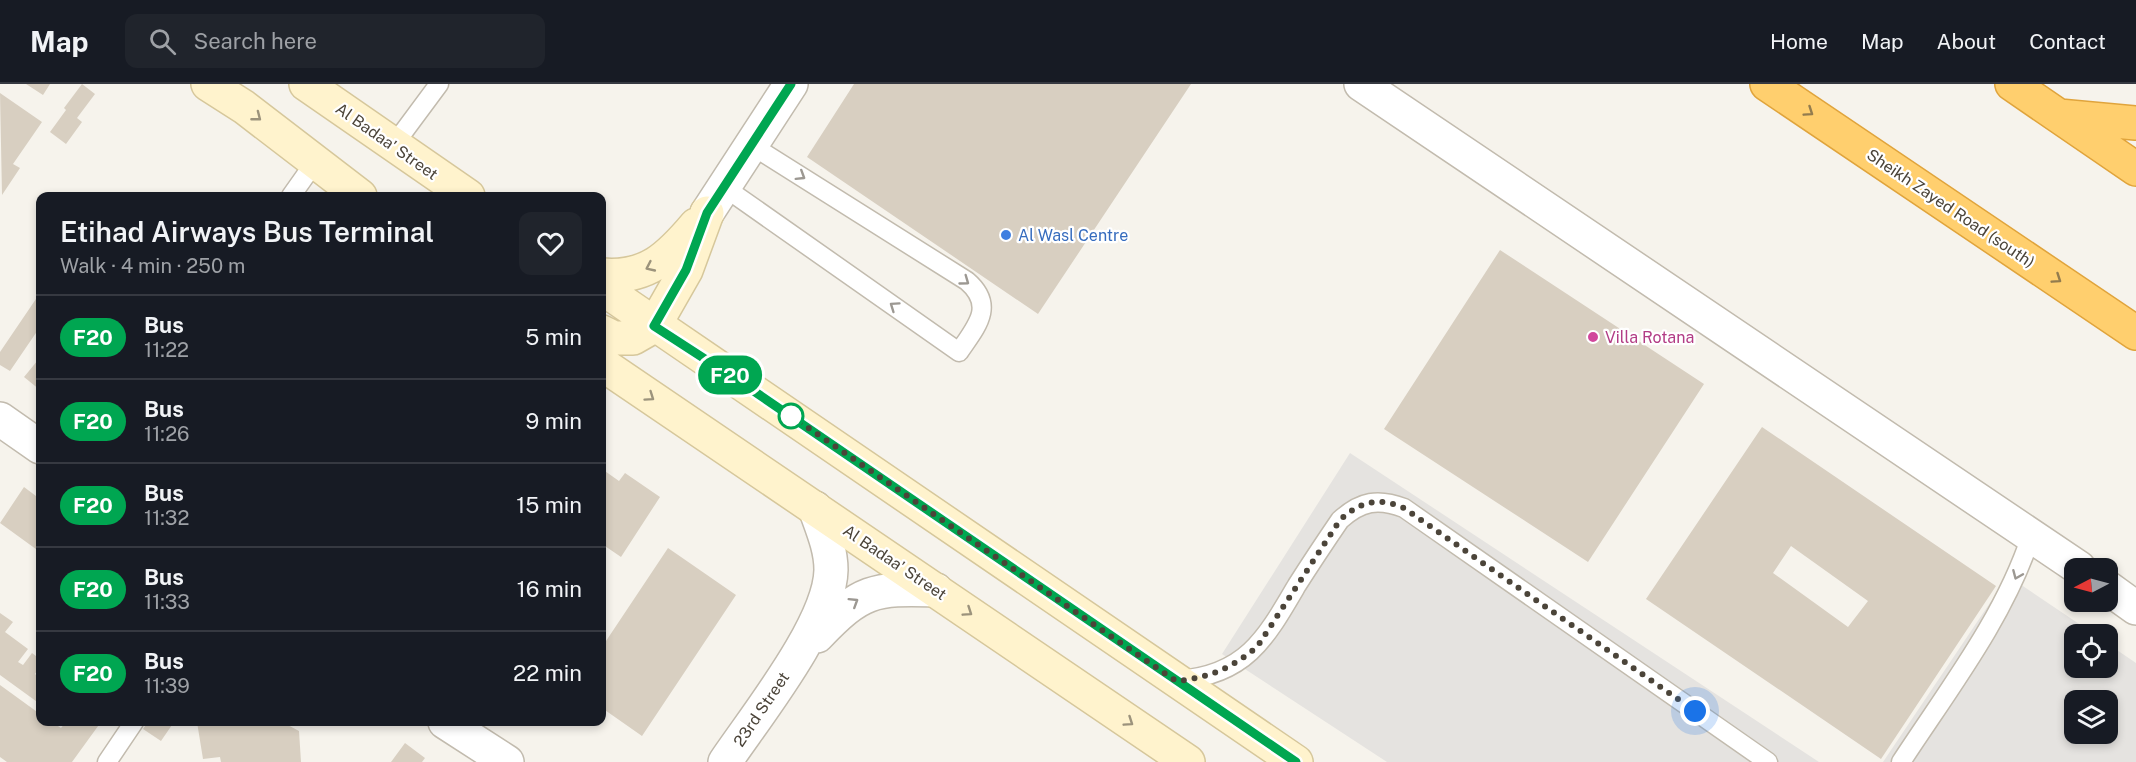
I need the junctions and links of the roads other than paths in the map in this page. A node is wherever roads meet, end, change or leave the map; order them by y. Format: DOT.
graph roads {
  1 [pos="208,84"];
  2 [pos="306,84"];
  3 [pos="439,84"];
  4 [pos="791,84"];
  5 [pos="1360,84"];
  6 [pos="1767,84"];
  7 [pos="2012,84"];
  8 [pos="2059,116"];
  9 [pos="2136,123"];
  10 [pos="751,145"];
  11 [pos="393,146"];
  12 [pos="315,162"];
  13 [pos="2136,169"];
  14 [pos="294,192"];
  15 [pos="355,192"];
  16 [pos="462,192"];
  17 [pos="715,200"];
  18 [pos="606,275"];
  19 [pos="606,291"];
  20 [pos="654,326"];
  21 [pos="2136,333"];
  22 [pos="606,334"];
  23 [pos="606,367"];
  24 [pos="0,419"];
  25 [pos="36,444"];
  26 [pos="815,508"];
  27 [pos="2031,536"];
  28 [pos="2064,558"];
  29 [pos="936,590"];
  30 [pos="2118,595"];
  31 [pos="2136,608"];
  32 [pos="796,656"];
  33 [pos="1176,681"];
  34 [pos="131,726"];
  35 [pos="451,726"];
  36 [pos="107,762"];
  37 [pos="507,762"];
  38 [pos="725,762"];
  39 [pos="1188,762"];
  40 [pos="1296,762"];
  41 [pos="1768,762"];
  42 [pos="1901,762"];
  1 -- 12 [label="main road, one-way"];
  2 -- 11 [label="main road, Al Badaa' Street"];
  3 -- 11 [label="lane"];
  4 -- 10 [label="street"];
  5 -- 27 [label="street"];
  6 -- 21 [label="highway, Sheikh Zayed Road (south), one-way"];
  7 -- 8 [label="highway"];
  8 -- 9 [label="highway"];
  8 -- 13 [label="highway"];
  10 -- 17 [label="street"];
  10 -- 17 [label="lane, one-way"];
  11 -- 16 [label="main road, Al Badaa' Street"];
  12 -- 14 [label="lane"];
  12 -- 15 [label="main road"];
  17 -- 18 [label="main road, one-way"];
  17 -- 20 [label="main road"];
  19 -- 20 [label="main road"];
  20 -- 22 [label="main road"];
  20 -- 33 [label="main road"];
  23 -- 26 [label="main road, Al Badaa' Street, one-way"];
  24 -- 25 [label="street"];
  26 -- 29 [label="main road, Al Badaa' Street"];
  26 -- 32 [label="street, 23rd Street"];
  27 -- 28 [label="street"];
  27 -- 42 [label="lane, one-way"];
  32 -- 29 [label="street, 23rd Street, one-way"];
  29 -- 39 [label="main road, Al Badaa' Street, one-way"];
  30 -- 31 [label="street"];
  32 -- 38 [label="street, 23rd Street"];
  33 -- 40 [label="main road"];
  33 -- 41 [label="lane"];
  34 -- 36 [label="lane"];
  35 -- 37 [label="street"];
}
